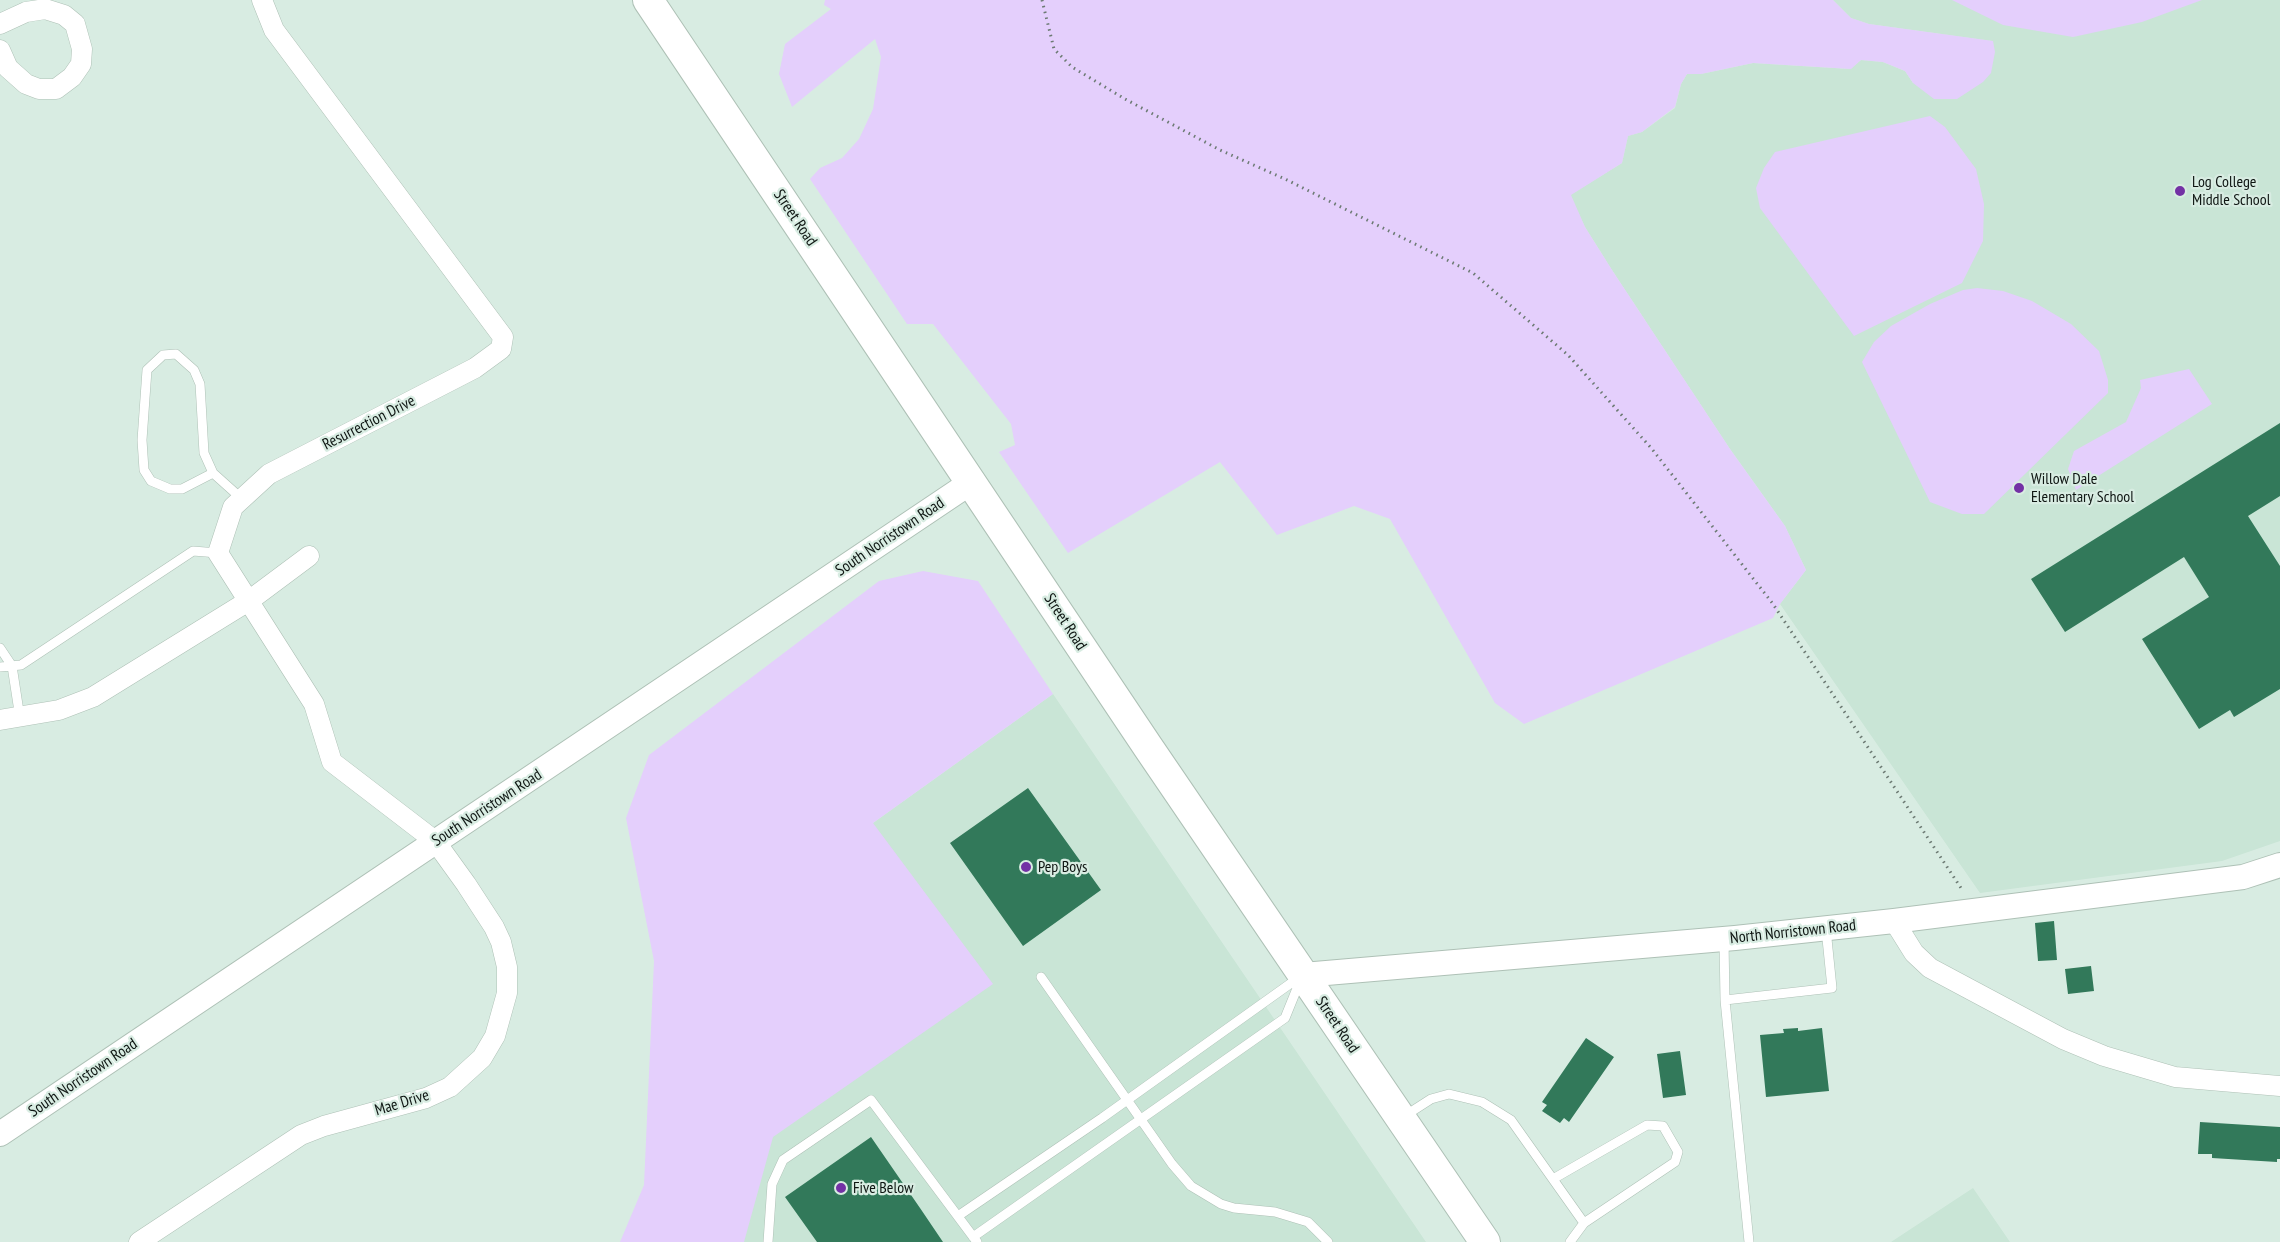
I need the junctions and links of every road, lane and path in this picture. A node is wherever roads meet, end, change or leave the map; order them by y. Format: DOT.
graph roads {
  1 [pos="262,0"];
  2 [pos="648,0"];
  3 [pos="1042,0"];
  4 [pos="0,24"];
  5 [pos="0,50"];
  6 [pos="213,473"];
  7 [pos="973,481"];
  8 [pos="242,499"];
  9 [pos="218,553"];
  10 [pos="309,556"];
  11 [pos="250,600"];
  12 [pos="0,648"];
  13 [pos="12,666"];
  14 [pos="0,667"];
  15 [pos="10,719"];
  16 [pos="435,842"];
  17 [pos="2280,865"];
  18 [pos="1976,910"];
  19 [pos="1894,921"];
  20 [pos="1826,928"];
  21 [pos="1724,939"];
  22 [pos="1303,975"];
  23 [pos="1041,977"];
  24 [pos="1725,1000"];
  25 [pos="2280,1086"];
  26 [pos="1128,1100"];
  27 [pos="1401,1118"];
  28 [pos="1141,1119"];
  29 [pos="0,1134"];
  30 [pos="1552,1179"];
  31 [pos="958,1216"];
  32 [pos="1584,1223"];
  33 [pos="975,1239"];
  34 [pos="139,1242"];
  35 [pos="768,1242"];
  36 [pos="1328,1242"];
  37 [pos="1485,1242"];
  38 [pos="1570,1242"];
  39 [pos="1749,1242"];
  1 -- 8 [label="street, Resurrection Drive"];
  2 -- 7 [label="main road, Street Road"];
  3 -- 18 [label="path"];
  4 -- 5 [label="street"];
  6 -- 6 [label="lane"];
  6 -- 8 [label="lane"];
  7 -- 16 [label="street, South Norristown Road"];
  7 -- 22 [label="main road, Street Road"];
  8 -- 9 [label="street, Resurrection Drive"];
  9 -- 11 [label="street"];
  9 -- 13 [label="lane"];
  10 -- 11 [label="street"];
  11 -- 15 [label="street"];
  11 -- 16 [label="street"];
  12 -- 13 [label="lane"];
  13 -- 14 [label="lane"];
  13 -- 15 [label="lane"];
  16 -- 29 [label="street, South Norristown Road"];
  16 -- 34 [label="street, Mae Drive"];
  17 -- 18 [label="street, North Norristown Road"];
  18 -- 19 [label="street, North Norristown Road"];
  19 -- 20 [label="street, North Norristown Road"];
  19 -- 25 [label="street"];
  20 -- 21 [label="street, North Norristown Road"];
  20 -- 24 [label="lane"];
  21 -- 22 [label="street, North Norristown Road"];
  21 -- 24 [label="lane"];
  22 -- 26 [label="lane"];
  22 -- 27 [label="main road, Street Road"];
  22 -- 28 [label="lane"];
  23 -- 26 [label="lane"];
  24 -- 39 [label="lane"];
  26 -- 28 [label="lane"];
  26 -- 31 [label="lane"];
  27 -- 30 [label="lane"];
  27 -- 37 [label="main road, Street Road"];
  28 -- 33 [label="lane"];
  28 -- 36 [label="lane"];
  30 -- 32 [label="lane"];
  30 -- 32 [label="lane"];
  31 -- 33 [label="lane"];
  31 -- 35 [label="lane"];
  32 -- 38 [label="lane"];
}
